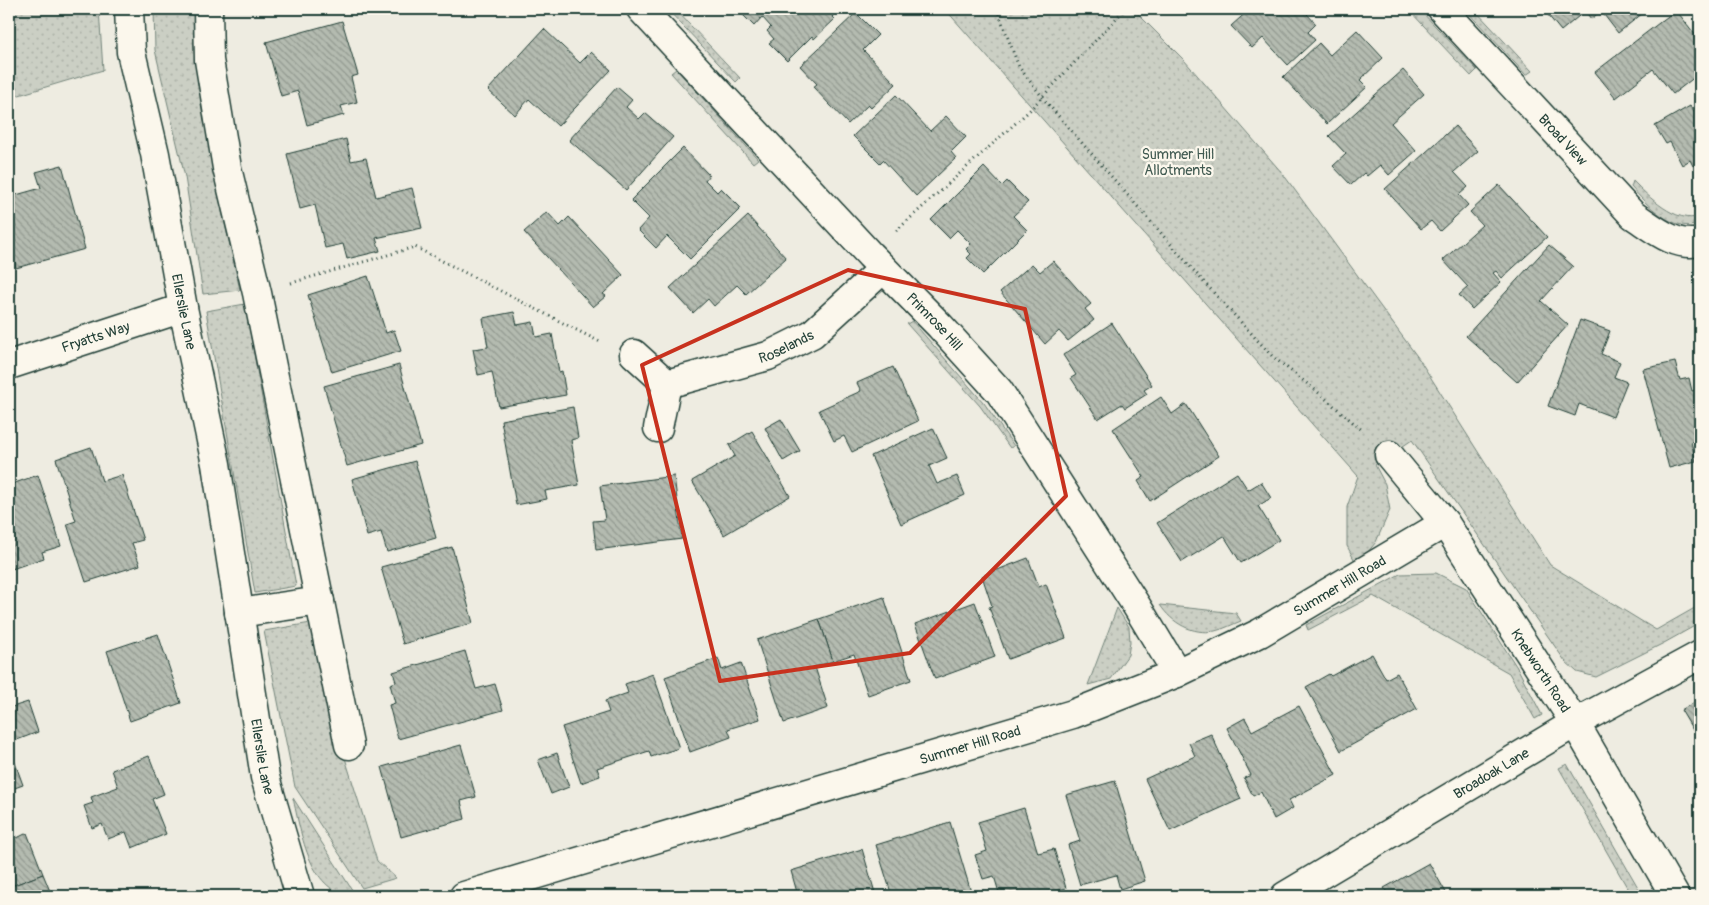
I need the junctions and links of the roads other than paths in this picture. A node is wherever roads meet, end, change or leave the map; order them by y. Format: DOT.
graph roads {
  1 [pos="129,9"];
  2 [pos="208,9"];
  3 [pos="641,9"];
  4 [pos="1442,9"];
  5 [pos="1700,242"];
  6 [pos="877,262"];
  7 [pos="183,308"];
  8 [pos="634,354"];
  9 [pos="9,365"];
  10 [pos="666,384"];
  11 [pos="658,428"];
  12 [pos="1389,455"];
  13 [pos="1445,523"];
  14 [pos="320,601"];
  15 [pos="239,613"];
  16 [pos="1700,654"];
  17 [pos="1177,673"];
  18 [pos="1575,723"];
  19 [pos="349,745"];
  20 [pos="300,896"];
  21 [pos="464,896"];
  22 [pos="1285,896"];
  23 [pos="1675,896"];
  1 -- 7 [label="street, Ellerslie Lane"];
  2 -- 14 [label="street"];
  3 -- 6 [label="street, Primrose Hill"];
  4 -- 5 [label="street, Broad View"];
  6 -- 10 [label="street, Roselands"];
  6 -- 17 [label="street, Primrose Hill"];
  7 -- 9 [label="street, Fryatts Way"];
  7 -- 15 [label="street, Ellerslie Lane"];
  8 -- 10 [label="street"];
  10 -- 11 [label="street"];
  12 -- 13 [label="street, Knebworth Road"];
  13 -- 17 [label="street, Summer Hill Road"];
  13 -- 18 [label="street, Knebworth Road"];
  14 -- 15 [label="street"];
  14 -- 19 [label="street"];
  15 -- 20 [label="street, Ellerslie Lane"];
  16 -- 18 [label="street, Broadoak Lane"];
  17 -- 21 [label="street, Summer Hill Road"];
  18 -- 22 [label="street, Broadoak Lane"];
  18 -- 23 [label="street, Knebworth Road"];
}
